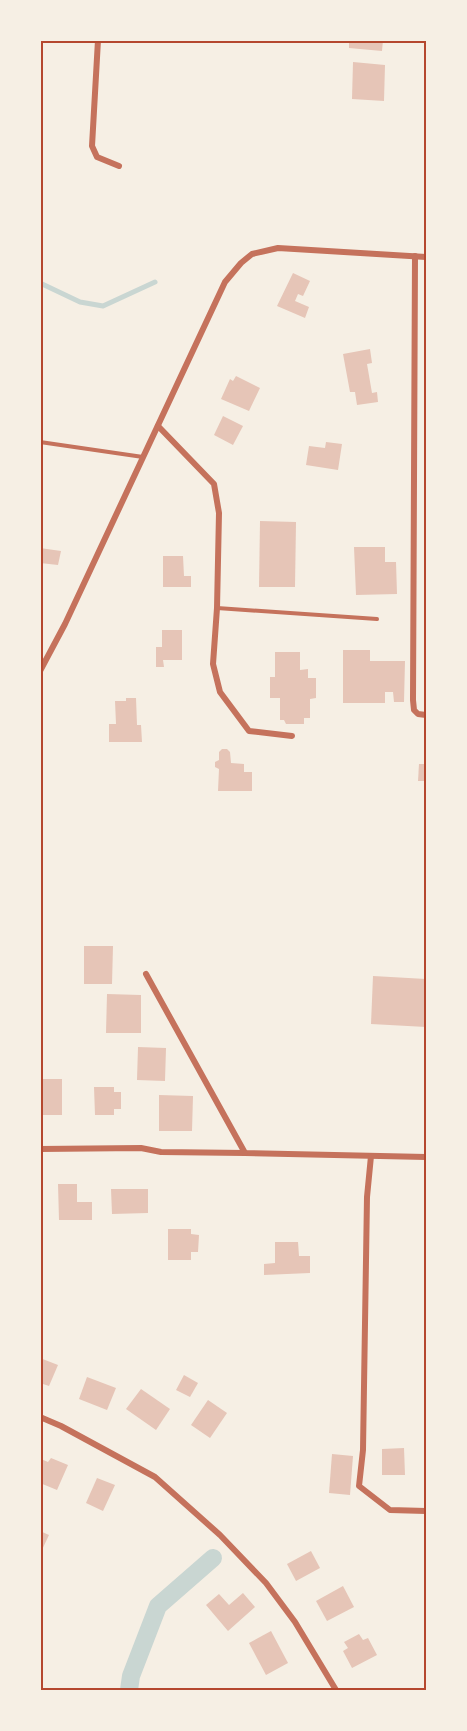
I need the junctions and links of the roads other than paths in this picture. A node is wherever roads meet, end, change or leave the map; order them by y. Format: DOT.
graph roads {
  1 [pos="98,40"];
  2 [pos="119,166"];
  3 [pos="415,256"];
  4 [pos="426,257"];
  5 [pos="158,426"];
  6 [pos="40,442"];
  7 [pos="143,457"];
  8 [pos="217,608"];
  9 [pos="377,619"];
  10 [pos="40,671"];
  11 [pos="426,715"];
  12 [pos="292,736"];
  13 [pos="146,974"];
  14 [pos="40,1149"];
  15 [pos="245,1153"];
  16 [pos="371,1156"];
  17 [pos="426,1157"];
  18 [pos="40,1417"];
  19 [pos="426,1511"];
  20 [pos="336,1690"];
  1 -- 2 [label="street"];
  3 -- 4 [label="street"];
  3 -- 5 [label="street"];
  3 -- 11 [label="street"];
  5 -- 7 [label="street"];
  5 -- 8 [label="street"];
  6 -- 7 [label="lane"];
  7 -- 10 [label="street"];
  8 -- 9 [label="lane"];
  8 -- 12 [label="street"];
  13 -- 15 [label="street"];
  14 -- 15 [label="street"];
  15 -- 16 [label="street"];
  16 -- 17 [label="street"];
  16 -- 19 [label="street"];
  18 -- 20 [label="street"];
}
